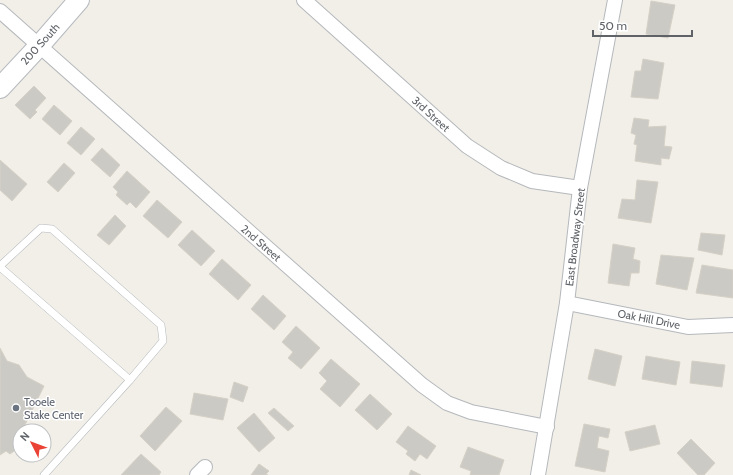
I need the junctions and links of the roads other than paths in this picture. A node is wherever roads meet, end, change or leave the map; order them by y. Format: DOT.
graph roads {
  1 [pos="79,0"];
  2 [pos="304,0"];
  3 [pos="615,0"];
  4 [pos="0,11"];
  5 [pos="39,46"];
  6 [pos="0,88"];
  7 [pos="580,188"];
  8 [pos="0,266"];
  9 [pos="567,303"];
  10 [pos="733,325"];
  11 [pos="130,380"];
  12 [pos="547,427"];
  13 [pos="44,475"];
  14 [pos="538,475"];
  1 -- 5 [label="street, 200 South"];
  2 -- 7 [label="street, 3rd Street"];
  3 -- 7 [label="street, East Broadway Street"];
  4 -- 5 [label="street, 2nd Street"];
  5 -- 6 [label="street, 200 South"];
  5 -- 12 [label="street, 2nd Street"];
  7 -- 9 [label="street, East Broadway Street"];
  8 -- 11 [label="lane"];
  8 -- 11 [label="lane"];
  9 -- 10 [label="street, Oak Hill Drive"];
  9 -- 12 [label="street, East Broadway Street"];
  11 -- 13 [label="lane"];
  12 -- 14 [label="street, East Broadway Street"];
}
